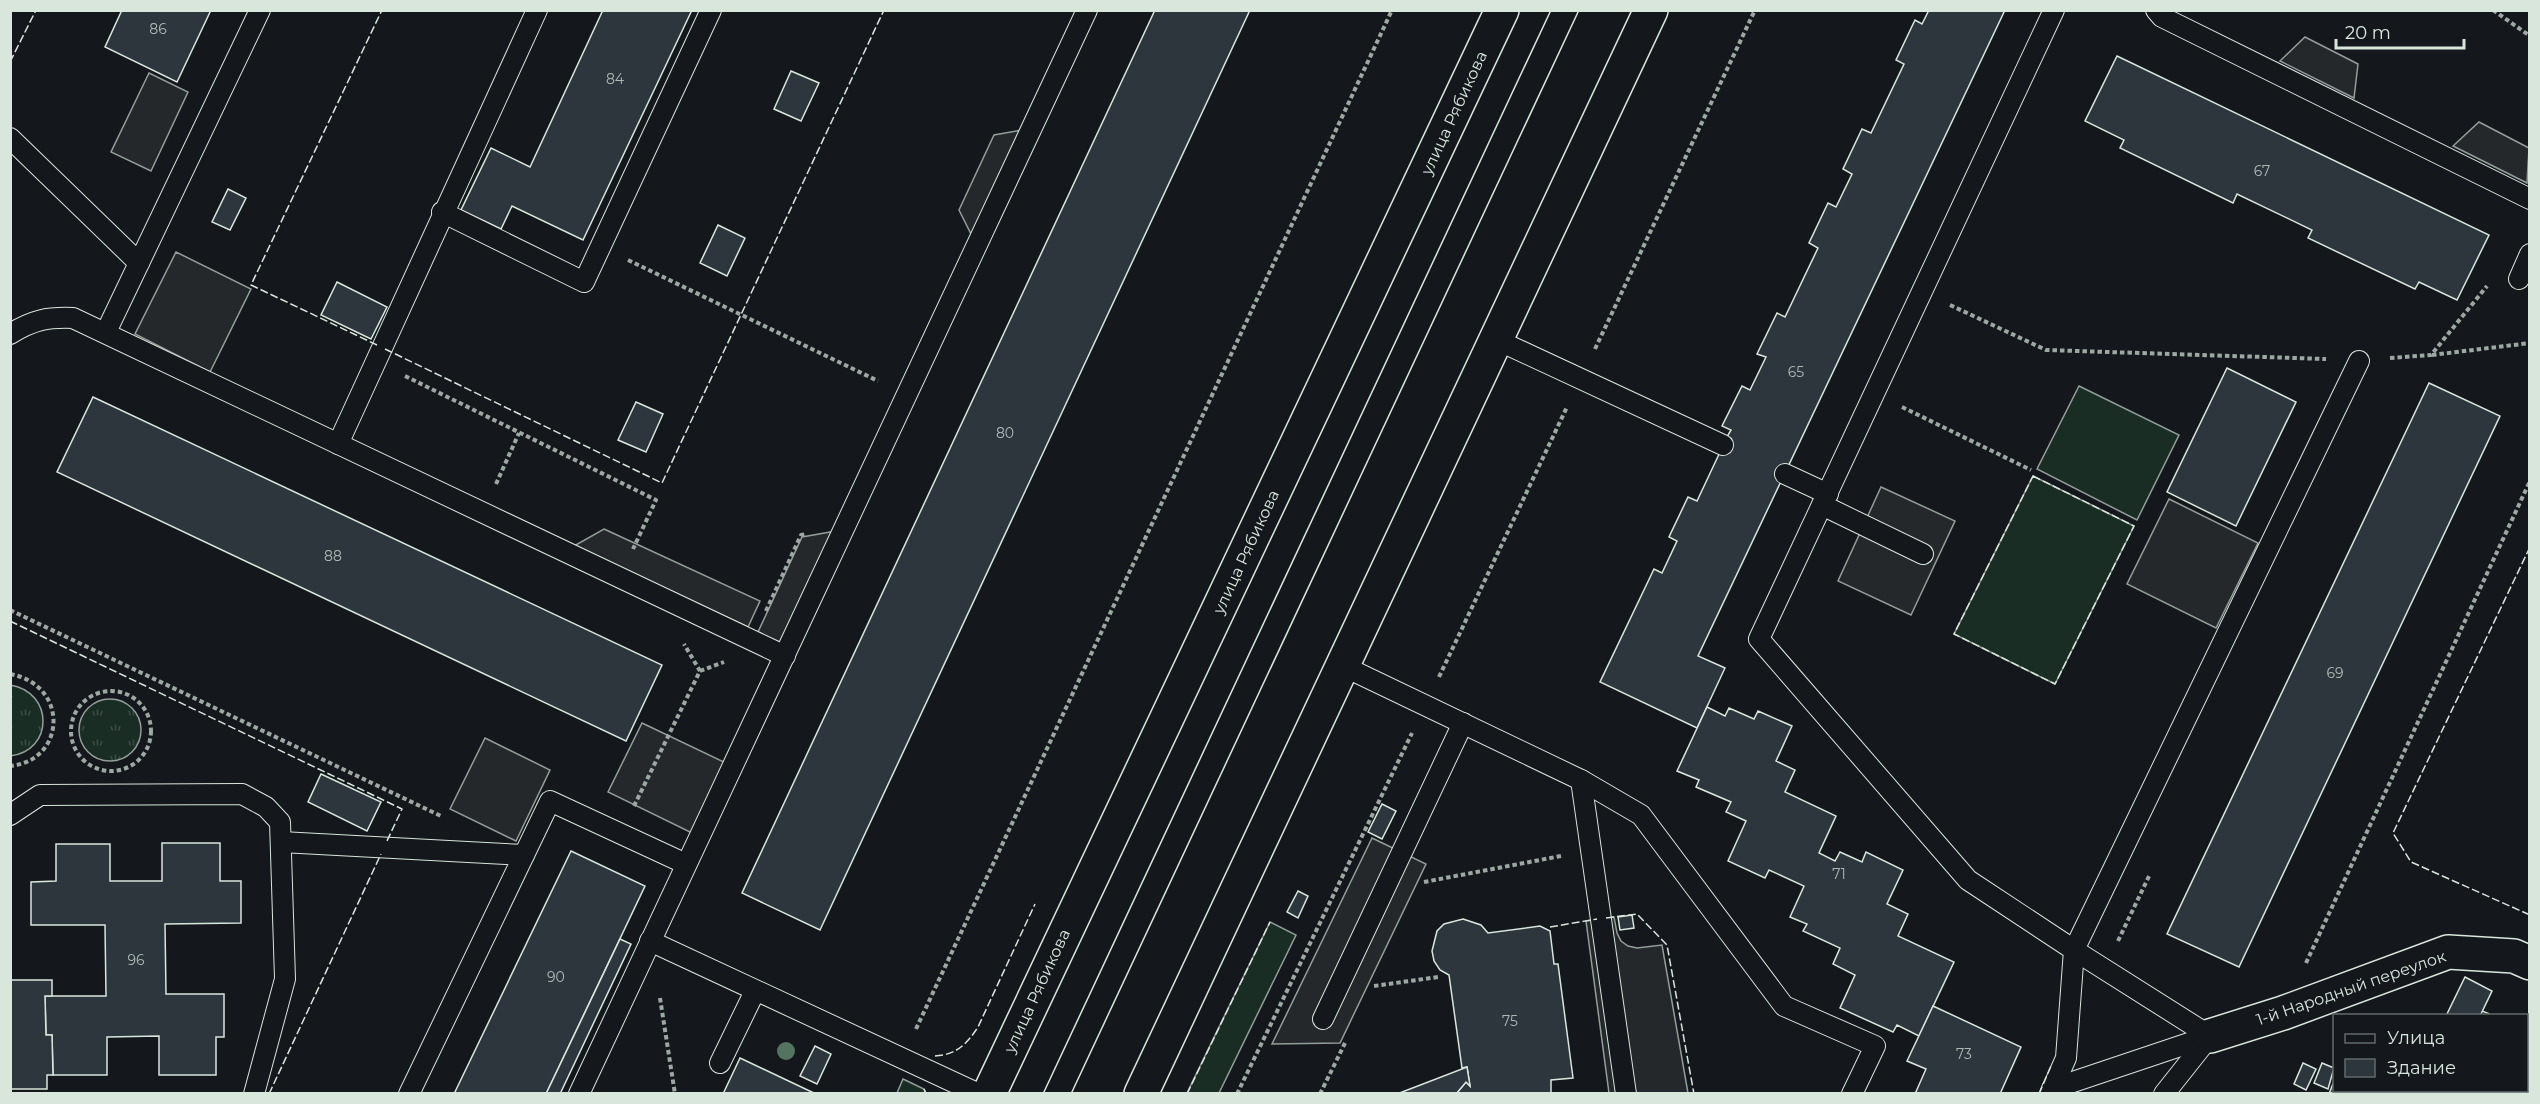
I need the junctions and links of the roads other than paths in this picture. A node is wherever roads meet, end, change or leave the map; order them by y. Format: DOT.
graph roads {
  1 [pos="260,10"];
  2 [pos="537,10"];
  3 [pos="711,10"];
  4 [pos="1087,10"];
  5 [pos="1502,10"];
  6 [pos="1651,10"];
  7 [pos="2055,10"];
  8 [pos="2161,13"];
  9 [pos="10,138"];
  10 [pos="2529,199"];
  11 [pos="442,212"];
  12 [pos="2529,254"];
  13 [pos="139,262"];
  14 [pos="2518,279"];
  15 [pos="106,332"];
  16 [pos="10,334"];
  17 [pos="1495,339"];
  18 [pos="2359,361"];
  19 [pos="338,444"];
  20 [pos="1723,445"];
  21 [pos="1785,474"];
  22 [pos="1825,500"];
  23 [pos="1923,554"];
  24 [pos="785,656"];
  25 [pos="1341,665"];
  26 [pos="1463,723"];
  27 [pos="1581,780"];
  28 [pos="10,816"];
  29 [pos="281,842"];
  30 [pos="524,855"];
  31 [pos="687,864"];
  32 [pos="650,941"];
  33 [pos="2074,950"];
  34 [pos="2529,963"];
  35 [pos="755,991"];
  36 [pos="1323,1019"];
  37 [pos="2210,1036"];
  38 [pos="720,1063"];
  39 [pos="2051,1091"];
  40 [pos="254,1094"];
  41 [pos="409,1094"];
  42 [pos="579,1094"];
  43 [pos="979,1094"];
  44 [pos="989,1094"];
  45 [pos="1141,1094"];
  46 [pos="1626,1094"];
  47 [pos="1852,1094"];
  48 [pos="2164,1094"];
  1 -- 13 [label="lane"];
  2 -- 11 [label="lane"];
  3 -- 11 [label="lane"];
  4 -- 24 [label="lane"];
  5 -- 44 [label="main road, улица Рябикова"];
  6 -- 17 [label="main road"];
  7 -- 22 [label="lane"];
  8 -- 10 [label="lane"];
  9 -- 13 [label="lane"];
  11 -- 19 [label="lane"];
  12 -- 14 [label="lane"];
  13 -- 15 [label="lane"];
  15 -- 16 [label="lane"];
  15 -- 19 [label="lane"];
  17 -- 20 [label="lane"];
  17 -- 25 [label="main road"];
  18 -- 33 [label="lane"];
  19 -- 24 [label="lane"];
  21 -- 22 [label="lane"];
  22 -- 23 [label="lane"];
  22 -- 33 [label="lane"];
  24 -- 31 [label="lane"];
  25 -- 26 [label="lane"];
  25 -- 45 [label="main road"];
  26 -- 27 [label="lane"];
  26 -- 36 [label="lane"];
  27 -- 46 [label="lane"];
  27 -- 47 [label="lane"];
  28 -- 29 [label="lane"];
  29 -- 30 [label="lane"];
  29 -- 40 [label="lane"];
  30 -- 31 [label="lane"];
  30 -- 41 [label="lane"];
  31 -- 32 [label="lane"];
  32 -- 35 [label="lane"];
  32 -- 42 [label="lane"];
  33 -- 37 [label="lane"];
  33 -- 39 [label="lane"];
  34 -- 37 [label="main road, 1-й Народный переулок"];
  35 -- 38 [label="lane"];
  35 -- 43 [label="lane"];
  37 -- 39 [label="lane"];
  37 -- 48 [label="lane"];
}
